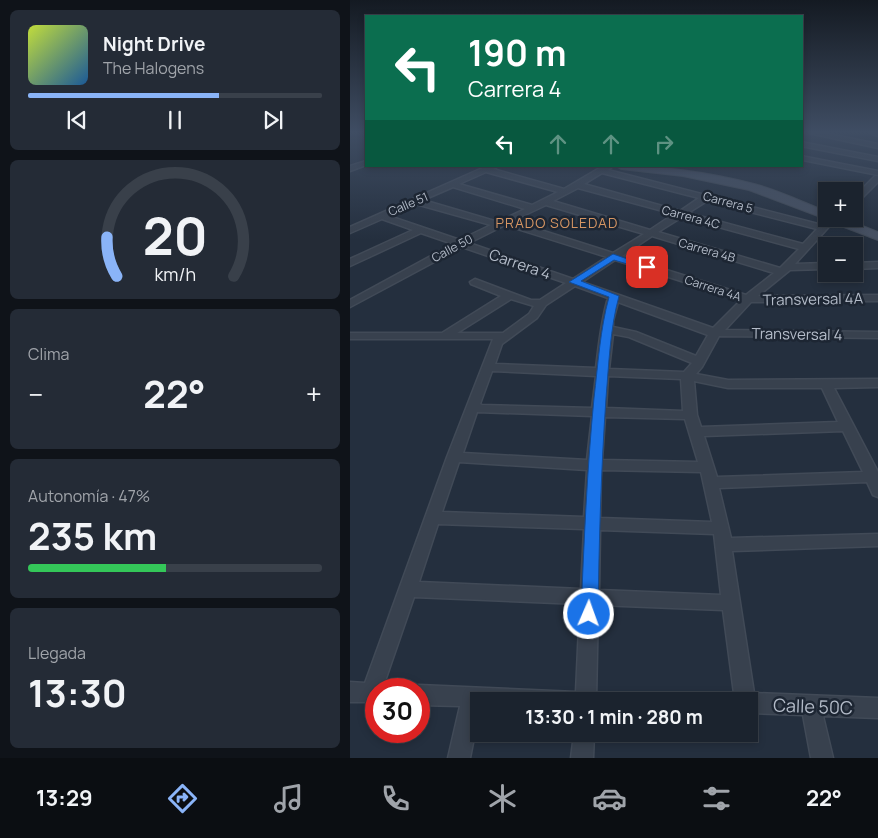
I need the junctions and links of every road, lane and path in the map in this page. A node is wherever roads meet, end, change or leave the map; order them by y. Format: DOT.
graph roads {
  1 [pos="491,168"];
  2 [pos="492,168"];
  3 [pos="606,168"];
  4 [pos="607,168"];
  5 [pos="643,168"];
  6 [pos="855,168"];
  7 [pos="878,173"];
  8 [pos="878,178"];
  9 [pos="453,185"];
  10 [pos="577,185"];
  11 [pos="565,192"];
  12 [pos="863,192"];
  13 [pos="707,197"];
  14 [pos="416,201"];
  15 [pos="546,202"];
  16 [pos="532,208"];
  17 [pos="818,212"];
  18 [pos="678,214"];
  19 [pos="381,216"];
  20 [pos="502,224"];
  21 [pos="855,227"];
  22 [pos="823,228"];
  23 [pos="350,230"];
  24 [pos="420,230"];
  25 [pos="650,233"];
  26 [pos="878,236"];
  27 [pos="460,244"];
  28 [pos="806,248"];
  29 [pos="613,256"];
  30 [pos="350,263"];
  31 [pos="878,265"];
  32 [pos="863,266"];
  33 [pos="818,267"];
  34 [pos="785,269"];
  35 [pos="475,282"];
  36 [pos="573,282"];
  37 [pos="510,295"];
  38 [pos="614,296"];
  39 [pos="878,298"];
  40 [pos="748,299"];
  41 [pos="542,303"];
  42 [pos="350,304"];
  43 [pos="608,330"];
  44 [pos="715,333"];
  45 [pos="878,334"];
  46 [pos="350,336"];
  47 [pos="444,336"];
  48 [pos="504,336"];
  49 [pos="699,361"];
  50 [pos="488,367"];
  51 [pos="603,372"];
  52 [pos="687,376"];
  53 [pos="878,383"];
  54 [pos="826,384"];
  55 [pos="474,406"];
  56 [pos="600,413"];
  57 [pos="690,415"];
  58 [pos="847,426"];
  59 [pos="696,432"];
  60 [pos="454,457"];
  61 [pos="594,465"];
  62 [pos="707,467"];
  63 [pos="710,483"];
  64 [pos="876,484"];
  65 [pos="432,518"];
  66 [pos="593,523"];
  67 [pos="721,528"];
  68 [pos="878,540"];
  69 [pos="723,545"];
  70 [pos="407,589"];
  71 [pos="590,597"];
  72 [pos="731,603"];
  73 [pos="378,678"];
  74 [pos="350,692"];
  75 [pos="586,692"];
  76 [pos="744,692"];
  77 [pos="365,693"];
  78 [pos="430,695"];
  79 [pos="470,697"];
  80 [pos="758,703"];
  81 [pos="470,706"];
  82 [pos="811,706"];
  83 [pos="878,708"];
  84 [pos="583,742"];
  85 [pos="459,758"];
  86 [pos="582,758"];
  87 [pos="822,758"];
  1 -- 9 [label="street, Calle 51"];
  2 -- 11 [label="street"];
  3 -- 10 [label="street, Calle 50"];
  4 -- 13 [label="street, Carrera 5"];
  5 -- 17 [label="main road, Carrera 5"];
  6 -- 7 [label="street"];
  8 -- 12 [label="street"];
  9 -- 14 [label="street, Calle 51"];
  9 -- 16 [label="street"];
  10 -- 11 [label="street, Calle 50"];
  10 -- 18 [label="street, Carrera 4C"];
  11 -- 15 [label="street, Calle 50"];
  13 -- 18 [label="street"];
  13 -- 22 [label="street, Carrera 5"];
  14 -- 19 [label="street, Calle 51"];
  14 -- 20 [label="street, Carrera 4A"];
  15 -- 16 [label="street, Calle 50"];
  15 -- 25 [label="street, Carrera 4B"];
  16 -- 20 [label="street, Calle 50"];
  18 -- 25 [label="street"];
  18 -- 28 [label="street, Carrera 4C"];
  19 -- 23 [label="street, Calle 51"];
  19 -- 24 [label="street, Carrera 4"];
  20 -- 27 [label="street, Calle 50"];
  20 -- 29 [label="street, Carrera 4A"];
  21 -- 26 [label="main road"];
  22 -- 28 [label="street"];
  24 -- 27 [label="street, Carrera 4"];
  24 -- 30 [label="street"];
  25 -- 29 [label="street"];
  25 -- 34 [label="street, Carrera 4B"];
  27 -- 36 [label="street, Carrera 4"];
  27 -- 42 [label="street, Calle 50"];
  28 -- 34 [label="street"];
  29 -- 36 [label="street"];
  29 -- 40 [label="street, Carrera 4A"];
  31 -- 32 [label="street"];
  33 -- 34 [label="street, Carrera 4B"];
  34 -- 40 [label="street"];
  35 -- 37 [label="street"];
  36 -- 38 [label="street, Carrera 4"];
  36 -- 41 [label="street"];
  37 -- 41 [label="street"];
  37 -- 47 [label="street"];
  38 -- 43 [label="street"];
  38 -- 44 [label="street, Carrera 4"];
  39 -- 40 [label="street, Transversal 4A"];
  40 -- 44 [label="street"];
  41 -- 48 [label="street"];
  43 -- 49 [label="street"];
  43 -- 51 [label="street"];
  44 -- 45 [label="street, Transversal 4"];
  44 -- 49 [label="street"];
  46 -- 47 [label="street"];
  47 -- 48 [label="street"];
  48 -- 50 [label="street"];
  49 -- 52 [label="street"];
  50 -- 51 [label="street"];
  50 -- 55 [label="street"];
  51 -- 52 [label="street"];
  51 -- 56 [label="street"];
  52 -- 54 [label="street"];
  52 -- 57 [label="street"];
  53 -- 54 [label="street"];
  54 -- 58 [label="street"];
  55 -- 56 [label="street"];
  55 -- 60 [label="street"];
  56 -- 57 [label="street"];
  56 -- 61 [label="street"];
  57 -- 59 [label="street"];
  58 -- 59 [label="street"];
  58 -- 64 [label="street"];
  59 -- 62 [label="street"];
  60 -- 61 [label="street"];
  60 -- 65 [label="street"];
  61 -- 62 [label="street"];
  61 -- 66 [label="street"];
  62 -- 63 [label="street"];
  63 -- 64 [label="street"];
  63 -- 67 [label="street"];
  65 -- 66 [label="street"];
  65 -- 70 [label="street"];
  66 -- 67 [label="street"];
  66 -- 71 [label="street"];
  67 -- 69 [label="street"];
  68 -- 69 [label="street"];
  69 -- 72 [label="street"];
  70 -- 71 [label="street"];
  70 -- 73 [label="street"];
  71 -- 72 [label="street"];
  71 -- 75 [label="street"];
  72 -- 76 [label="street"];
  74 -- 77 [label="street"];
  78 -- 79 [label="street"];
  80 -- 82 [label="street, Calle 50C"];
  81 -- 85 [label="street"];
  82 -- 83 [label="street, Calle 50C"];
  82 -- 87 [label="street"];
  84 -- 86 [label="street"];
}
